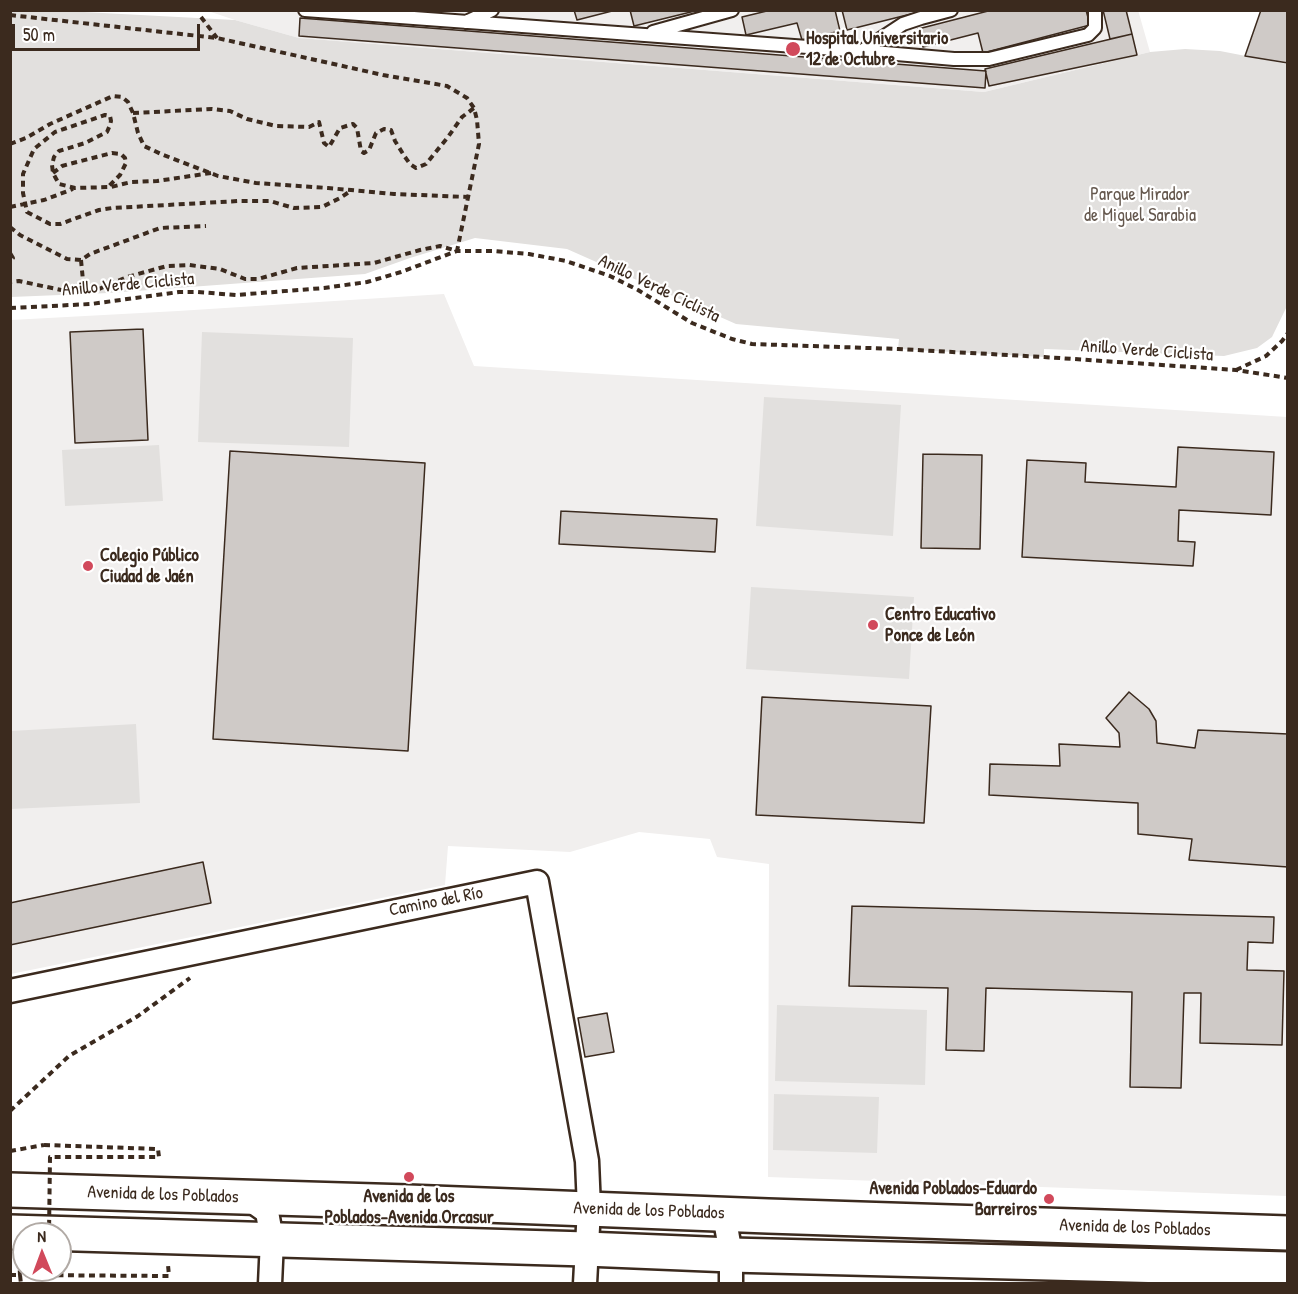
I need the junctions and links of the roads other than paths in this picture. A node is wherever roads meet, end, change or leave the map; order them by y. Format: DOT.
graph roads {
  1 [pos="305,10"];
  2 [pos="492,10"];
  3 [pos="732,10"];
  4 [pos="951,10"];
  5 [pos="1095,12"];
  6 [pos="465,22"];
  7 [pos="644,35"];
  8 [pos="862,51"];
  9 [pos="10,991"];
  10 [pos="10,1190"];
  11 [pos="246,1197"];
  12 [pos="589,1208"];
  13 [pos="724,1214"];
  14 [pos="10,1232"];
  15 [pos="1287,1233"];
  16 [pos="272,1240"];
  17 [pos="586,1249"];
  18 [pos="731,1269"];
  19 [pos="1287,1269"];
  20 [pos="270,1284"];
  21 [pos="585,1284"];
  1 -- 6 [label="lane"];
  2 -- 6 [label="lane"];
  3 -- 7 [label="lane"];
  4 -- 8 [label="lane"];
  5 -- 8 [label="lane"];
  6 -- 7 [label="lane"];
  7 -- 8 [label="lane"];
  9 -- 12 [label="street, Camino del Río"];
  10 -- 11 [label="main road, Avenida de los Poblados"];
  11 -- 12 [label="main road, Avenida de los Poblados"];
  11 -- 16 [label="street"];
  12 -- 13 [label="main road, Avenida de los Poblados"];
  12 -- 17 [label="street"];
  13 -- 15 [label="main road, Avenida de los Poblados"];
  13 -- 18 [label="street"];
  14 -- 16 [label="main road, Avenida de los Poblados"];
  16 -- 17 [label="main road, Avenida de los Poblados"];
  16 -- 20 [label="street"];
  17 -- 18 [label="main road, Avenida de los Poblados"];
  17 -- 21 [label="street"];
  18 -- 19 [label="main road, Avenida de los Poblados"];
}
